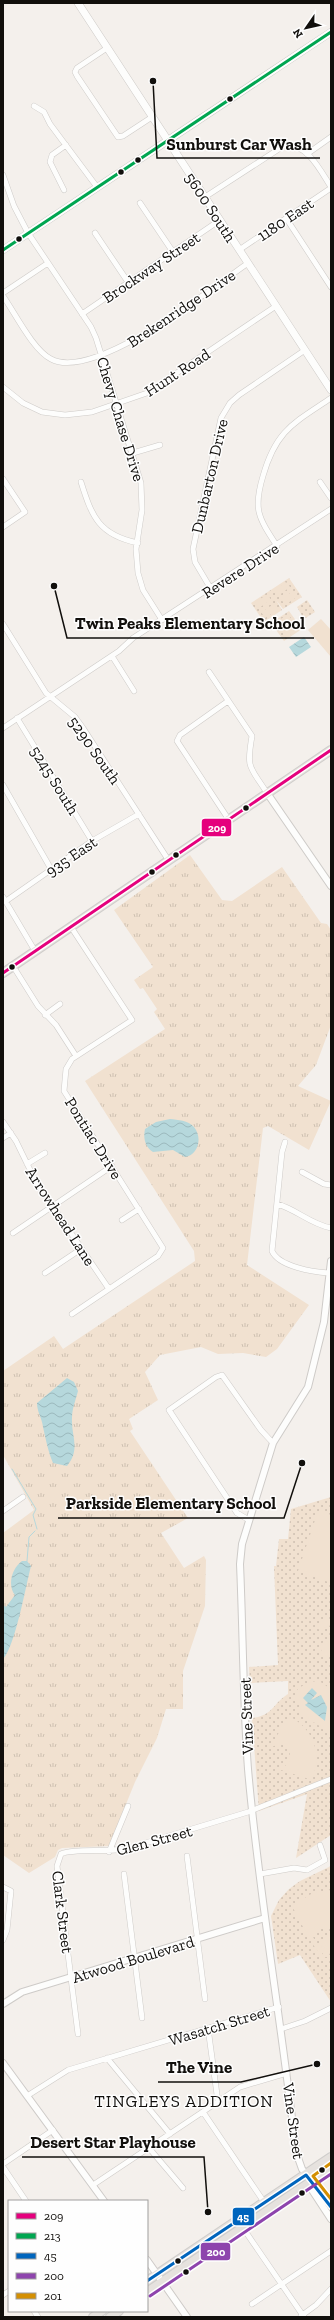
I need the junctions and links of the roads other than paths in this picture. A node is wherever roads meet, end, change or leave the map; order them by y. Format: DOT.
graph roads {
  1 [pos="78,3"];
  2 [pos="331,33"];
  3 [pos="107,48"];
  4 [pos="34,106"];
  5 [pos="152,117"];
  6 [pos="331,137"];
  7 [pos="168,140"];
  8 [pos="66,145"];
  9 [pos="308,154"];
  10 [pos="3,175"];
  11 [pos="98,187"];
  12 [pos="331,188"];
  13 [pos="64,190"];
  14 [pos="205,197"];
  15 [pos="140,203"];
  16 [pos="286,218"];
  17 [pos="220,220"];
  18 [pos="95,233"];
  19 [pos="28,234"];
  20 [pos="3,250"];
  21 [pos="239,250"];
  22 [pos="173,252"];
  23 [pos="48,263"];
  24 [pos="248,263"];
  25 [pos="128,282"];
  26 [pos="331,287"];
  27 [pos="3,294"];
  28 [pos="276,306"];
  29 [pos="82,314"];
  30 [pos="305,350"];
  31 [pos="101,355"];
  32 [pos="3,387"];
  33 [pos="331,389"];
  34 [pos="331,398"];
  35 [pos="118,404"];
  36 [pos="160,445"];
  37 [pos="133,453"];
  38 [pos="3,479"];
  39 [pos="81,482"];
  40 [pos="320,482"];
  41 [pos="331,498"];
  42 [pos="331,509"];
  43 [pos="3,527"];
  44 [pos="138,543"];
  45 [pos="277,546"];
  46 [pos="211,589"];
  47 [pos="162,620"];
  48 [pos="3,624"];
  49 [pos="112,656"];
  50 [pos="209,672"];
  51 [pos="134,691"];
  52 [pos="50,697"];
  53 [pos="228,700"];
  54 [pos="17,718"];
  55 [pos="3,728"];
  56 [pos="331,750"];
  57 [pos="3,785"];
  58 [pos="267,793"];
  59 [pos="9,795"];
  60 [pos="3,799"];
  61 [pos="139,814"];
  62 [pos="229,820"];
  63 [pos="92,841"];
  64 [pos="169,861"];
  65 [pos="51,869"];
  66 [pos="331,886"];
  67 [pos="4,899"];
  68 [pos="71,927"];
  69 [pos="35,951"];
  70 [pos="13,966"];
  71 [pos="3,973"];
  72 [pos="60,1004"];
  73 [pos="45,1014"];
  74 [pos="76,1056"];
  75 [pos="3,1122"];
  76 [pos="10,1133"];
  77 [pos="3,1138"];
  78 [pos="285,1142"];
  79 [pos="45,1153"];
  80 [pos="27,1164"];
  81 [pos="112,1166"];
  82 [pos="302,1172"];
  83 [pos="331,1185"];
  84 [pos="277,1204"];
  85 [pos="52,1206"];
  86 [pos="139,1209"];
  87 [pos="122,1220"];
  88 [pos="331,1228"];
  89 [pos="13,1233"];
  90 [pos="81,1249"];
  91 [pos="331,1261"];
  92 [pos="45,1273"];
  93 [pos="330,1273"];
  94 [pos="109,1289"];
  95 [pos="72,1314"];
  96 [pos="273,1442"];
  97 [pos="23,1497"];
  98 [pos="3,1511"];
  99 [pos="249,1520"];
  100 [pos="331,1779"];
  101 [pos="128,1806"];
  102 [pos="253,1810"];
  103 [pos="320,1845"];
  104 [pos="109,1852"];
  105 [pos="187,1856"];
  106 [pos="57,1862"];
  107 [pos="124,1874"];
  108 [pos="260,1874"];
  109 [pos="3,1887"];
  110 [pos="265,1918"];
  111 [pos="197,1939"];
  112 [pos="3,1940"];
  113 [pos="135,1958"];
  114 [pos="72,1978"];
  115 [pos="205,1999"];
  116 [pos="3,2004"];
  117 [pos="279,2007"];
  118 [pos="331,2008"];
  119 [pos="142,2018"];
  120 [pos="208,2028"];
  121 [pos="281,2029"];
  122 [pos="78,2034"];
  123 [pos="107,2058"];
  124 [pos="3,2063"];
  125 [pos="287,2072"];
  126 [pos="27,2096"];
  127 [pos="218,2102"];
  128 [pos="203,2112"];
  129 [pos="52,2130"];
  130 [pos="170,2134"];
  131 [pos="149,2148"];
  132 [pos="331,2158"];
  133 [pos="3,2164"];
  134 [pos="3,2167"];
  135 [pos="331,2168"];
  136 [pos="306,2175"];
  137 [pos="311,2182"];
  138 [pos="93,2185"];
  139 [pos="183,2188"];
  140 [pos="25,2200"];
  141 [pos="103,2200"];
  142 [pos="264,2202"];
  143 [pos="331,2208"];
  144 [pos="331,2219"];
  145 [pos="238,2220"];
  146 [pos="242,2228"];
  147 [pos="331,2251"];
  148 [pos="148,2261"];
  149 [pos="157,2274"];
  150 [pos="148,2280"];
  151 [pos="162,2282"];
  152 [pos="281,2284"];
  153 [pos="331,2289"];
  154 [pos="148,2291"];
  155 [pos="252,2304"];
  156 [pos="302,2316"];
  157 [pos="187,2317"];
  1 -- 3 [label="main road, 5600 South"];
  2 -- 7 [label="main road"];
  3 -- 5 [label="main road, 5600 South"];
  3 -- 5 [label="street"];
  4 -- 8 [label="street"];
  5 -- 7 [label="main road, 5600 South"];
  6 -- 9 [label="street"];
  7 -- 11 [label="main road"];
  7 -- 14 [label="main road, 5600 South"];
  8 -- 11 [label="street"];
  8 -- 13 [label="street"];
  9 -- 12 [label="street"];
  9 -- 14 [label="street"];
  10 -- 19 [label="street, Chevy Chase Drive"];
  11 -- 19 [label="main road"];
  12 -- 16 [label="street, 1180 East"];
  14 -- 17 [label="main road, 5600 South"];
  15 -- 22 [label="street"];
  16 -- 21 [label="street, 1180 East"];
  16 -- 26 [label="street"];
  17 -- 21 [label="main road, 5600 South"];
  17 -- 22 [label="street, Brockway Street"];
  18 -- 25 [label="street"];
  19 -- 20 [label="main road"];
  19 -- 23 [label="street, Chevy Chase Drive"];
  21 -- 24 [label="main road, 5600 South"];
  22 -- 25 [label="street, Brockway Street"];
  23 -- 27 [label="street"];
  23 -- 29 [label="street, Chevy Chase Drive"];
  24 -- 28 [label="main road, 5600 South"];
  24 -- 31 [label="street, Brekenridge Drive"];
  25 -- 29 [label="street, Brockway Street"];
  27 -- 31 [label="street, Brekenridge Drive"];
  28 -- 30 [label="main road, 5600 South"];
  28 -- 35 [label="street, Hunt Road"];
  29 -- 31 [label="street, Chevy Chase Drive"];
  30 -- 33 [label="main road, 5600 South"];
  30 -- 46 [label="street, Dunbarton Drive"];
  31 -- 35 [label="street, Chevy Chase Drive"];
  32 -- 35 [label="street, Hunt Road"];
  34 -- 45 [label="street"];
  35 -- 37 [label="street, Chevy Chase Drive"];
  36 -- 37 [label="street"];
  37 -- 44 [label="street, Chevy Chase Drive"];
  38 -- 43 [label="street"];
  39 -- 44 [label="street"];
  40 -- 41 [label="street"];
  42 -- 45 [label="street, Revere Drive"];
  44 -- 47 [label="street, Chevy Chase Drive"];
  45 -- 46 [label="street, Revere Drive"];
  46 -- 47 [label="street, Revere Drive"];
  47 -- 49 [label="street, Revere Drive"];
  48 -- 52 [label="street, 5290 South"];
  49 -- 51 [label="street"];
  49 -- 52 [label="street, Revere Drive"];
  50 -- 53 [label="street"];
  52 -- 54 [label="street, Revere Drive"];
  52 -- 61 [label="street, 5290 South"];
  53 -- 58 [label="street"];
  53 -- 62 [label="street"];
  54 -- 55 [label="street, Revere Drive"];
  54 -- 63 [label="street, 5245 South"];
  56 -- 58 [label="main road"];
  57 -- 59 [label="street"];
  58 -- 62 [label="main road"];
  58 -- 66 [label="street"];
  59 -- 60 [label="street"];
  59 -- 65 [label="street"];
  61 -- 63 [label="street, 935 East"];
  61 -- 64 [label="street, 5290 South"];
  62 -- 64 [label="main road"];
  63 -- 65 [label="street, 935 East"];
  64 -- 68 [label="main road"];
  65 -- 67 [label="street, 935 East"];
  67 -- 69 [label="street"];
  68 -- 69 [label="main road"];
  68 -- 74 [label="street"];
  69 -- 70 [label="main road"];
  70 -- 71 [label="main road"];
  70 -- 73 [label="street"];
  72 -- 73 [label="street"];
  73 -- 74 [label="street"];
  74 -- 81 [label="street, Pontiac Drive"];
  75 -- 76 [label="street, Arrowhead Lane"];
  76 -- 77 [label="street"];
  76 -- 80 [label="street, Arrowhead Lane"];
  78 -- 84 [label="street"];
  79 -- 80 [label="street"];
  80 -- 85 [label="street, Arrowhead Lane"];
  81 -- 85 [label="street"];
  81 -- 86 [label="street, Pontiac Drive"];
  82 -- 83 [label="street"];
  84 -- 88 [label="street"];
  84 -- 93 [label="street"];
  85 -- 89 [label="street"];
  85 -- 90 [label="street, Arrowhead Lane"];
  86 -- 87 [label="street"];
  86 -- 94 [label="street, Pontiac Drive"];
  90 -- 92 [label="street"];
  90 -- 94 [label="street, Arrowhead Lane"];
  91 -- 93 [label="street, Vine Street"];
  93 -- 96 [label="street, Vine Street"];
  94 -- 95 [label="street"];
  96 -- 99 [label="street, Vine Street"];
  96 -- 99 [label="street"];
  97 -- 98 [label="street"];
  99 -- 102 [label="street, Vine Street"];
  100 -- 102 [label="street, Glen Street"];
  101 -- 104 [label="street"];
  102 -- 104 [label="street, Glen Street"];
  102 -- 108 [label="street, Vine Street"];
  103 -- 108 [label="street"];
  104 -- 106 [label="street, Glen Street"];
  105 -- 111 [label="street"];
  106 -- 114 [label="street, Clark Street"];
  107 -- 113 [label="street"];
  108 -- 110 [label="street, Vine Street"];
  109 -- 112 [label="street"];
  110 -- 111 [label="street, Atwood Boulevard"];
  110 -- 117 [label="street, Vine Street"];
  111 -- 113 [label="street, Atwood Boulevard"];
  111 -- 115 [label="street"];
  113 -- 114 [label="street, Atwood Boulevard"];
  113 -- 119 [label="street"];
  114 -- 116 [label="street, Atwood Boulevard"];
  114 -- 122 [label="street, Clark Street"];
  117 -- 120 [label="street, Wasatch Street"];
  117 -- 121 [label="street, Vine Street"];
  118 -- 121 [label="street"];
  120 -- 123 [label="street, Wasatch Street"];
  120 -- 127 [label="street"];
  121 -- 125 [label="street, Vine Street"];
  123 -- 126 [label="street, Wasatch Street"];
  123 -- 130 [label="street"];
  124 -- 126 [label="street"];
  125 -- 127 [label="street"];
  125 -- 136 [label="street, Vine Street"];
  126 -- 129 [label="street"];
  127 -- 128 [label="street"];
  128 -- 130 [label="street"];
  128 -- 142 [label="street"];
  129 -- 133 [label="street"];
  129 -- 138 [label="street"];
  130 -- 131 [label="street"];
  131 -- 138 [label="street"];
  131 -- 139 [label="street"];
  132 -- 136 [label="main road"];
  134 -- 140 [label="street"];
  135 -- 137 [label="main road"];
  136 -- 137 [label="street, Vine Street"];
  136 -- 142 [label="main road"];
  137 -- 143 [label="street, Vine Street"];
  137 -- 144 [label="street, Vine Street"];
  137 -- 146 [label="main road"];
  138 -- 141 [label="street"];
  142 -- 145 [label="main road"];
  145 -- 146 [label="street"];
  145 -- 149 [label="main road"];
  146 -- 151 [label="main road"];
  146 -- 152 [label="street"];
  147 -- 152 [label="street"];
  148 -- 149 [label="street"];
  149 -- 150 [label="main road"];
  149 -- 151 [label="street"];
  151 -- 154 [label="main road"];
  151 -- 157 [label="street"];
  152 -- 155 [label="street"];
  152 -- 156 [label="street"];
  153 -- 156 [label="street"];
}
